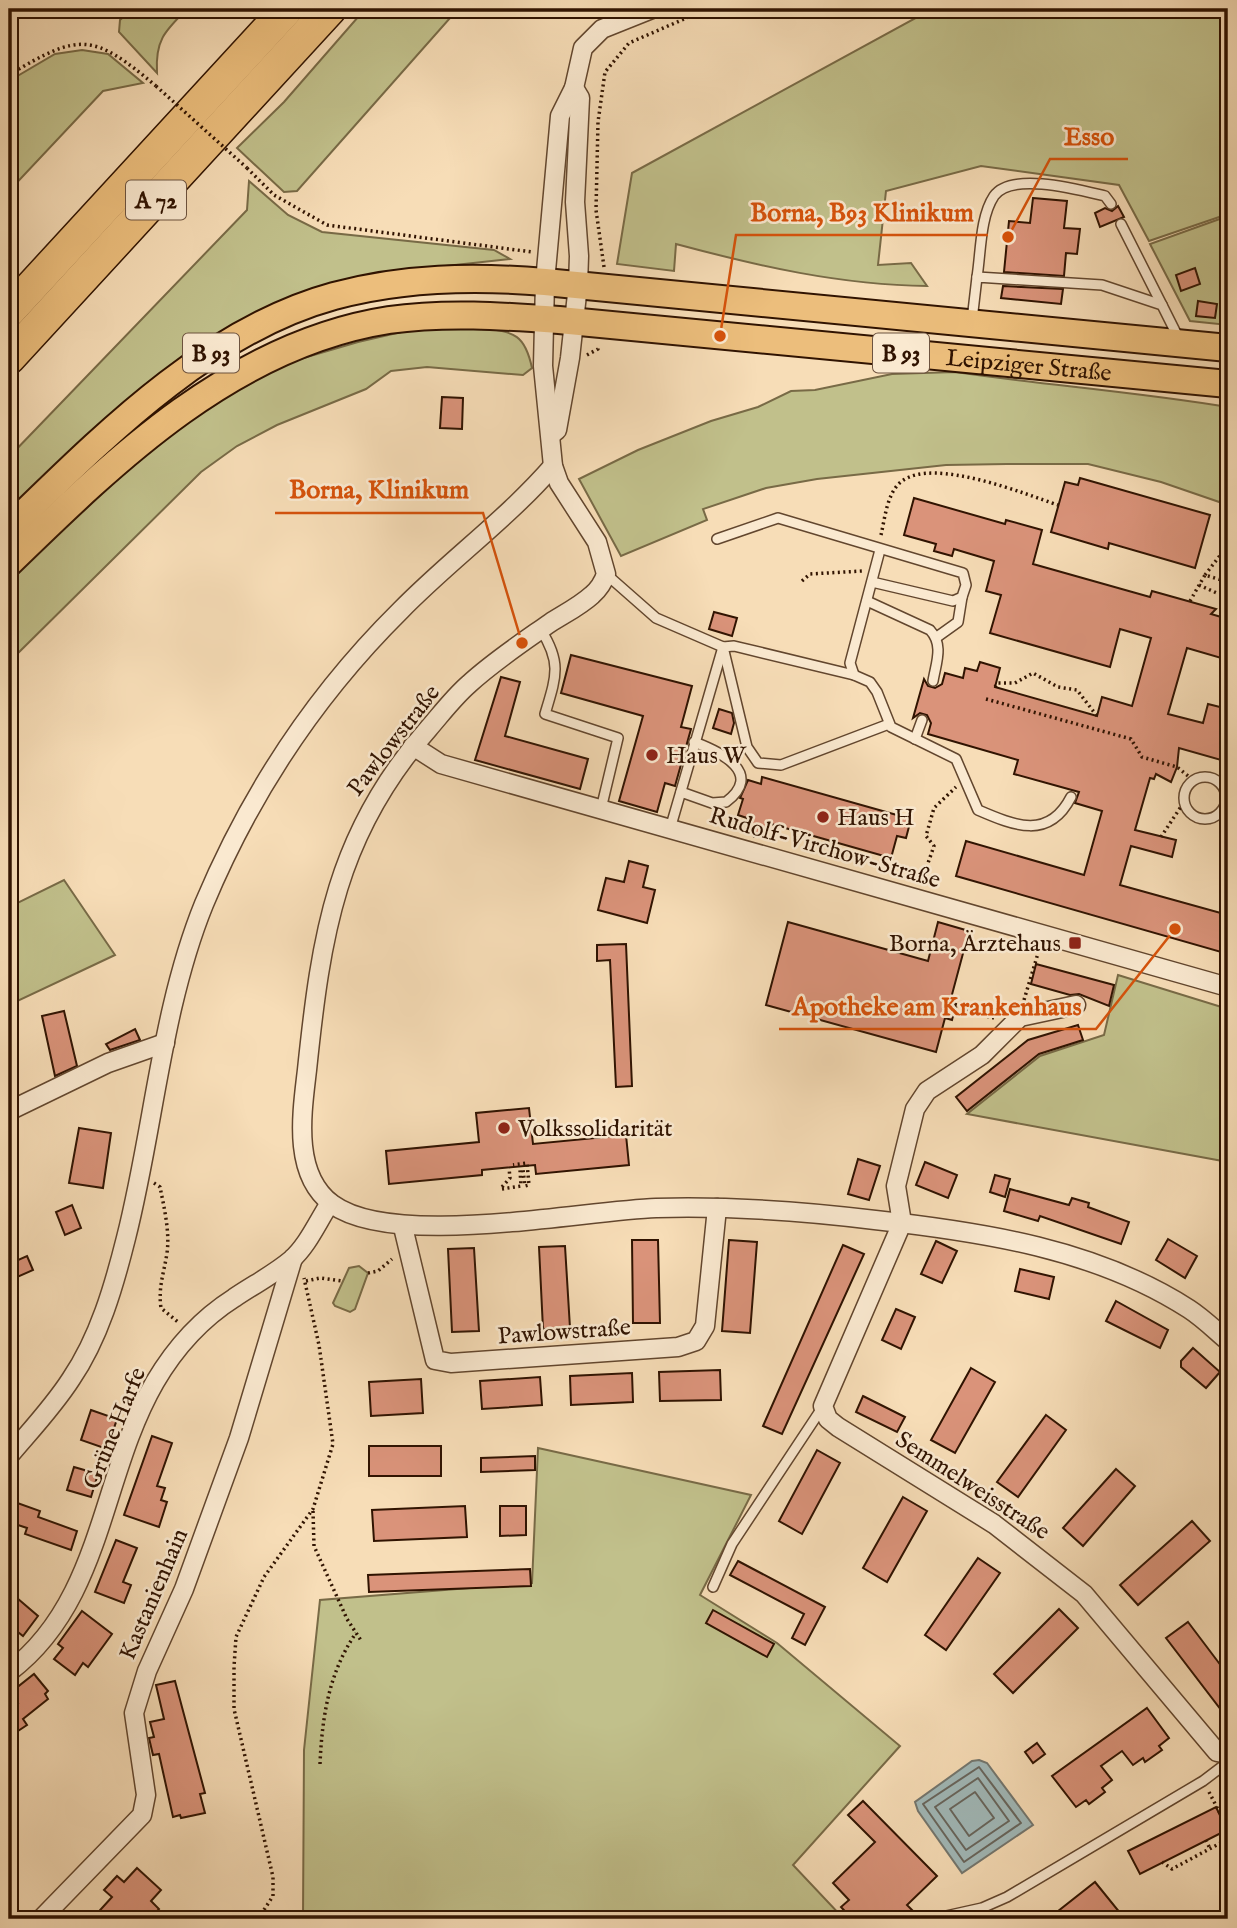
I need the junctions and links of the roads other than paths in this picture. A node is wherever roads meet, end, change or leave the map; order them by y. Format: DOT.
graph roads {
  1 [pos="287,9"];
  2 [pos="330,9"];
  3 [pos="652,9"];
  4 [pos="574,88"];
  5 [pos="1111,204"];
  6 [pos="1121,224"];
  7 [pos="977,276"];
  8 [pos="545,282"];
  9 [pos="578,285"];
  10 [pos="1162,305"];
  11 [pos="9,311"];
  12 [pos="542,319"];
  13 [pos="574,321"];
  14 [pos="972,325"];
  15 [pos="1181,344"];
  16 [pos="1228,348"];
  17 [pos="9,358"];
  18 [pos="1228,383"];
  19 [pos="552,434"];
  20 [pos="553,466"];
  21 [pos="9,528"];
  22 [pos="717,538"];
  23 [pos="878,550"];
  24 [pos="9,563"];
  25 [pos="606,575"];
  26 [pos="873,578"];
  27 [pos="962,597"];
  28 [pos="867,601"];
  29 [pos="541,630"];
  30 [pos="937,637"];
  31 [pos="723,647"];
  32 [pos="854,675"];
  33 [pos="933,681"];
  34 [pos="922,720"];
  35 [pos="889,724"];
  36 [pos="915,739"];
  37 [pos="694,742"];
  38 [pos="413,746"];
  39 [pos="681,792"];
  40 [pos="1228,796"];
  41 [pos="1071,797"];
  42 [pos="601,810"];
  43 [pos="670,829"];
  44 [pos="1228,986"];
  45 [pos="1076,1006"];
  46 [pos="165,1043"];
  47 [pos="9,1111"];
  48 [pos="330,1203"];
  49 [pos="718,1208"];
  50 [pos="902,1223"];
  51 [pos="403,1227"];
  52 [pos="293,1258"];
  53 [pos="1228,1341"];
  54 [pos="823,1406"];
  55 [pos="9,1456"];
  56 [pos="713,1587"];
  57 [pos="9,1672"];
  58 [pos="1225,1756"];
  59 [pos="937,1918"];
  60 [pos="41,1919"];
  1 -- 11 [label="highway, A 72"];
  2 -- 17 [label="highway, A 72"];
  3 -- 4 [label="street"];
  4 -- 8 [label="street"];
  4 -- 9 [label="street"];
  5 -- 7 [label="lane"];
  6 -- 10 [label="lane"];
  7 -- 10 [label="lane"];
  7 -- 14 [label="lane"];
  8 -- 9 [label="main road, Leipziger Straße / B 93"];
  8 -- 12 [label="street"];
  8 -- 21 [label="main road, Leipziger Straße / B 93"];
  9 -- 13 [label="street"];
  9 -- 14 [label="main road, Leipziger Straße / B 93"];
  10 -- 15 [label="lane"];
  12 -- 13 [label="main road, Leipziger Straße / B 93"];
  12 -- 19 [label="street"];
  12 -- 24 [label="main road, Leipziger Straße / B 93"];
  13 -- 18 [label="main road, Leipziger Straße / B 93"];
  13 -- 19 [label="street"];
  14 -- 15 [label="main road, Leipziger Straße / B 93"];
  15 -- 16 [label="main road, Leipziger Straße / B 93"];
  19 -- 20 [label="street"];
  20 -- 25 [label="street"];
  20 -- 46 [label="street"];
  22 -- 23 [label="lane"];
  23 -- 26 [label="lane"];
  23 -- 27 [label="lane"];
  25 -- 29 [label="street, Pawlowstraße"];
  25 -- 31 [label="lane"];
  26 -- 27 [label="lane"];
  26 -- 28 [label="lane"];
  27 -- 30 [label="lane"];
  28 -- 30 [label="lane"];
  28 -- 32 [label="lane"];
  29 -- 38 [label="street, Pawlowstraße"];
  29 -- 42 [label="lane"];
  30 -- 33 [label="lane"];
  31 -- 32 [label="lane"];
  31 -- 35 [label="lane"];
  31 -- 37 [label="lane"];
  32 -- 35 [label="lane"];
  34 -- 36 [label="lane"];
  35 -- 36 [label="lane"];
  36 -- 41 [label="lane"];
  37 -- 39 [label="lane"];
  37 -- 39 [label="lane"];
  38 -- 42 [label="street, Rudolf-Virchow-Straße"];
  38 -- 48 [label="street, Pawlowstraße"];
  39 -- 43 [label="lane"];
  40 -- 40 [label="lane"];
  42 -- 43 [label="street, Rudolf-Virchow-Straße"];
  43 -- 44 [label="street, Rudolf-Virchow-Straße"];
  45 -- 50 [label="street"];
  46 -- 47 [label="street"];
  46 -- 55 [label="street"];
  48 -- 51 [label="street"];
  48 -- 52 [label="street, Grüne Harfe"];
  49 -- 50 [label="street"];
  49 -- 51 [label="street"];
  49 -- 51 [label="street, Pawlowstraße"];
  50 -- 53 [label="street"];
  50 -- 54 [label="street"];
  52 -- 57 [label="street, Grüne Harfe"];
  52 -- 60 [label="street, Kastanienhain"];
  54 -- 56 [label="lane"];
  54 -- 58 [label="street, Semmelweisstraße"];
  58 -- 59 [label="lane"];
}
